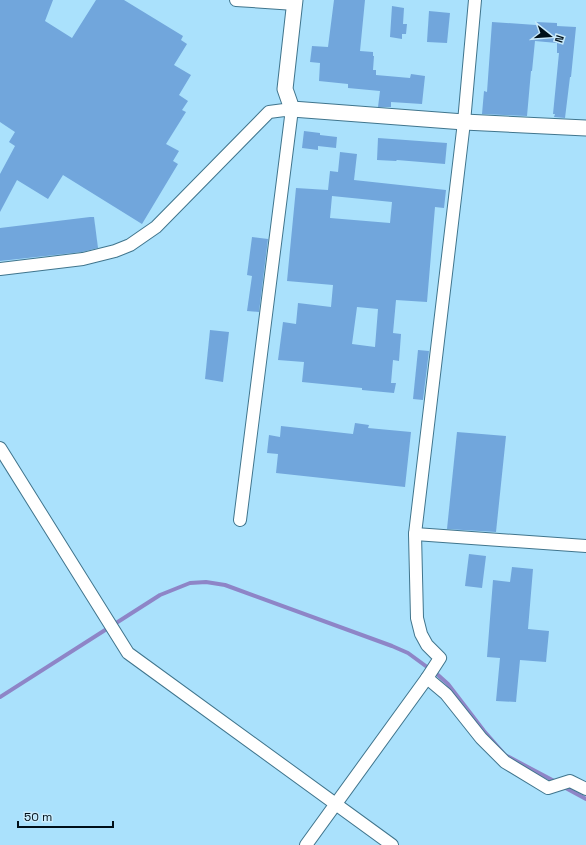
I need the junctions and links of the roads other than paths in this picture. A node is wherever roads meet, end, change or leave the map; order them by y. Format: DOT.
graph roads {
  1 [pos="236,0"];
  2 [pos="475,0"];
  3 [pos="295,2"];
  4 [pos="292,109"];
  5 [pos="464,122"];
  6 [pos="586,128"];
  7 [pos="0,269"];
  8 [pos="2,454"];
  9 [pos="240,520"];
  10 [pos="415,534"];
  11 [pos="586,546"];
  12 [pos="431,671"];
  13 [pos="586,790"];
  14 [pos="335,805"];
  15 [pos="306,845"];
  16 [pos="392,845"];
  1 -- 3 [label="street"];
  2 -- 5 [label="street"];
  3 -- 4 [label="street"];
  4 -- 5 [label="street"];
  4 -- 7 [label="street"];
  4 -- 9 [label="street"];
  5 -- 6 [label="street"];
  5 -- 10 [label="street"];
  8 -- 14 [label="street"];
  10 -- 11 [label="street"];
  10 -- 12 [label="street"];
  12 -- 13 [label="street"];
  12 -- 14 [label="street"];
  14 -- 15 [label="street"];
  14 -- 16 [label="street"];
}
